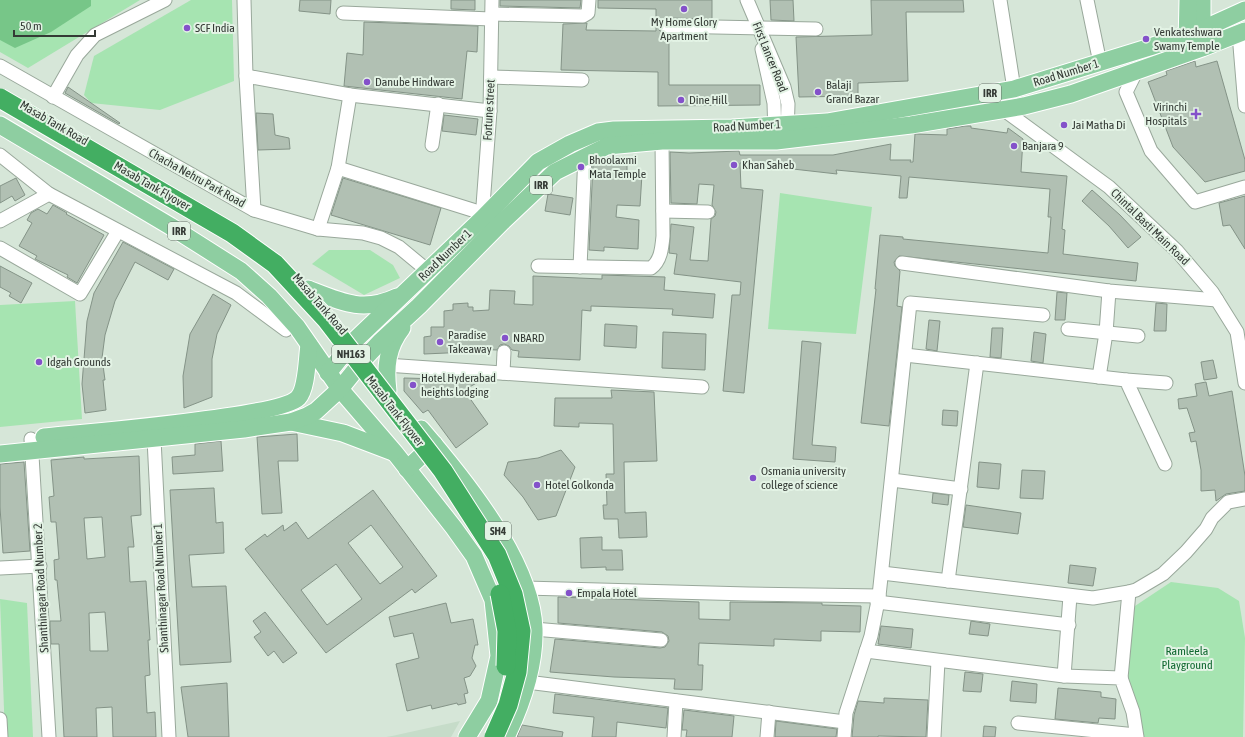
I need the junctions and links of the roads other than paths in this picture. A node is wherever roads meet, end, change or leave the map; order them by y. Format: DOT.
graph roads {
  1 [pos="165,0"];
  2 [pos="244,0"];
  3 [pos="492,0"];
  4 [pos="589,0"];
  5 [pos="746,0"];
  6 [pos="1000,0"];
  7 [pos="1087,0"];
  8 [pos="1188,0"];
  9 [pos="1202,0"];
  10 [pos="1245,10"];
  11 [pos="343,13"];
  12 [pos="491,17"];
  13 [pos="666,26"];
  14 [pos="816,29"];
  15 [pos="759,32"];
  16 [pos="1195,32"];
  17 [pos="1242,33"];
  18 [pos="1202,48"];
  19 [pos="1186,54"];
  20 [pos="1100,63"];
  21 [pos="0,66"];
  22 [pos="1138,70"];
  23 [pos="246,76"];
  24 [pos="491,77"];
  25 [pos="582,80"];
  26 [pos="1014,89"];
  27 [pos="0,92"];
  28 [pos="350,95"];
  29 [pos="53,97"];
  30 [pos="0,98"];
  31 [pos="438,104"];
  32 [pos="1245,106"];
  33 [pos="0,110"];
  34 [pos="1004,110"];
  35 [pos="490,111"];
  36 [pos="0,125"];
  37 [pos="68,131"];
  38 [pos="781,133"];
  39 [pos="662,141"];
  40 [pos="432,145"];
  41 [pos="0,155"];
  42 [pos="585,156"];
  43 [pos="54,157"];
  44 [pos="338,168"];
  45 [pos="1245,186"];
  46 [pos="49,194"];
  47 [pos="254,210"];
  48 [pos="663,211"];
  49 [pos="708,212"];
  50 [pos="482,216"];
  51 [pos="0,221"];
  52 [pos="318,229"];
  53 [pos="118,231"];
  54 [pos="0,248"];
  55 [pos="902,263"];
  56 [pos="538,266"];
  57 [pos="580,267"];
  58 [pos="428,271"];
  59 [pos="308,290"];
  60 [pos="1109,291"];
  61 [pos="406,292"];
  62 [pos="1217,300"];
  63 [pos="419,306"];
  64 [pos="1043,315"];
  65 [pos="1068,329"];
  66 [pos="286,330"];
  67 [pos="1241,332"];
  68 [pos="1106,333"];
  69 [pos="1138,336"];
  70 [pos="353,342"];
  71 [pos="309,345"];
  72 [pos="504,352"];
  73 [pos="905,355"];
  74 [pos="365,358"];
  75 [pos="977,363"];
  76 [pos="386,365"];
  77 [pos="503,373"];
  78 [pos="328,374"];
  79 [pos="1099,377"];
  80 [pos="1126,380"];
  81 [pos="1166,383"];
  82 [pos="1245,383"];
  83 [pos="702,387"];
  84 [pos="340,389"];
  85 [pos="388,391"];
  86 [pos="291,422"];
  87 [pos="154,439"];
  88 [pos="0,443"];
  89 [pos="32,444"];
  90 [pos="434,444"];
  91 [pos="396,453"];
  92 [pos="0,454"];
  93 [pos="1165,464"];
  94 [pos="454,467"];
  95 [pos="407,468"];
  96 [pos="892,480"];
  97 [pos="961,489"];
  98 [pos="424,490"];
  99 [pos="1245,499"];
  100 [pos="40,566"];
  101 [pos="0,568"];
  102 [pos="882,572"];
  103 [pos="948,581"];
  104 [pos="525,588"];
  105 [pos="1129,592"];
  106 [pos="1070,596"];
  107 [pos="878,599"];
  108 [pos="1069,625"];
  109 [pos="534,629"];
  110 [pos="661,640"];
  111 [pos="866,651"];
  112 [pos="938,661"];
  113 [pos="1064,676"];
  114 [pos="1121,678"];
  115 [pos="527,682"];
  116 [pos="676,701"];
  117 [pos="769,712"];
  118 [pos="0,719"];
  119 [pos="845,722"];
  120 [pos="1018,723"];
  121 [pos="1136,736"];
  122 [pos="1,737"];
  123 [pos="49,737"];
  124 [pos="169,737"];
  125 [pos="467,737"];
  126 [pos="481,737"];
  127 [pos="494,737"];
  128 [pos="506,737"];
  129 [pos="674,737"];
  130 [pos="767,737"];
  131 [pos="844,737"];
  132 [pos="934,737"];
  1 -- 29 [label="street"];
  2 -- 23 [label="street, Chacha Nehru Park Road"];
  3 -- 12 [label="street, Fortune street"];
  4 -- 12 [label="street"];
  5 -- 15 [label="street, First Lancer Road"];
  6 -- 26 [label="street"];
  7 -- 20 [label="street"];
  8 -- 16 [label="main road"];
  9 -- 16 [label="main road"];
  10 -- 16 [label="main road, Road Number 1 / IRR"];
  11 -- 12 [label="street"];
  12 -- 24 [label="street, Fortune street"];
  13 -- 15 [label="street"];
  14 -- 15 [label="street"];
  15 -- 38 [label="street, First Lancer Road"];
  16 -- 18 [label="main road"];
  16 -- 19 [label="main road"];
  16 -- 20 [label="main road, Road Number 1 / IRR"];
  17 -- 18 [label="main road, Road Number 1 / IRR"];
  17 -- 32 [label="street"];
  18 -- 19 [label="main road, Road Number 1 / IRR"];
  19 -- 22 [label="main road, Road Number 1 / IRR"];
  20 -- 26 [label="main road, Road Number 1 / IRR"];
  21 -- 29 [label="street, Chacha Nehru Park Road"];
  22 -- 34 [label="main road, Road Number 1 / IRR"];
  22 -- 45 [label="street"];
  23 -- 28 [label="street"];
  23 -- 47 [label="street, Chacha Nehru Park Road"];
  24 -- 25 [label="street"];
  24 -- 35 [label="street, Fortune street"];
  26 -- 38 [label="main road, Road Number 1 / IRR"];
  27 -- 37 [label="main road, Masab Tank Road / IRR"];
  28 -- 31 [label="street"];
  28 -- 44 [label="street"];
  29 -- 47 [label="street, Chacha Nehru Park Road"];
  30 -- 127 [label="highway, Masab Tank Flyover / NH163, bridge"];
  31 -- 35 [label="street"];
  31 -- 40 [label="street"];
  33 -- 126 [label="highway, Masab Tank Flyover / NH163, bridge"];
  34 -- 38 [label="main road, Road Number 1 / IRR"];
  34 -- 62 [label="street, Chintal Basti Main Road"];
  35 -- 50 [label="street, Fortune street"];
  36 -- 43 [label="main road, IRR"];
  37 -- 43 [label="main road"];
  37 -- 59 [label="main road, Masab Tank Road / IRR"];
  38 -- 39 [label="main road, Road Number 1 / IRR"];
  38 -- 50 [label="main road, Road Number 1 / IRR"];
  39 -- 42 [label="main road, Road Number 1 / IRR"];
  39 -- 48 [label="street"];
  41 -- 46 [label="street"];
  42 -- 57 [label="street"];
  42 -- 63 [label="main road, Road Number 1 / IRR"];
  43 -- 71 [label="main road, IRR"];
  44 -- 50 [label="street"];
  44 -- 52 [label="street"];
  46 -- 51 [label="street"];
  46 -- 53 [label="street"];
  47 -- 52 [label="street"];
  48 -- 49 [label="street"];
  48 -- 57 [label="street"];
  50 -- 58 [label="main road, Road Number 1 / IRR"];
  52 -- 58 [label="street"];
  53 -- 54 [label="street"];
  53 -- 66 [label="street"];
  55 -- 60 [label="street"];
  56 -- 57 [label="street"];
  58 -- 61 [label="main road, Road Number 1 / IRR"];
  59 -- 61 [label="main road, IRR"];
  59 -- 70 [label="main road, Masab Tank Road / SH4"];
  60 -- 62 [label="street"];
  60 -- 68 [label="street"];
  61 -- 70 [label="main road, Road Number 1 / IRR"];
  62 -- 67 [label="street, Chintal Basti Main Road"];
  63 -- 74 [label="main road, Road Number 1 / IRR"];
  63 -- 76 [label="main road"];
  64 -- 73 [label="street"];
  65 -- 68 [label="street"];
  67 -- 82 [label="street, Chintal Basti Main Road"];
  68 -- 69 [label="street"];
  68 -- 79 [label="street"];
  70 -- 74 [label="main road, Masab Tank Road / SH4"];
  70 -- 78 [label="main road, Road Number 1 / IRR"];
  71 -- 78 [label="main road, IRR"];
  71 -- 89 [label="main road"];
  72 -- 77 [label="street"];
  73 -- 75 [label="street"];
  73 -- 96 [label="street"];
  74 -- 84 [label="main road, Road Number 1 / IRR"];
  74 -- 85 [label="main road, Masab Tank Road / SH4"];
  75 -- 79 [label="street"];
  75 -- 97 [label="street"];
  76 -- 77 [label="street"];
  76 -- 85 [label="main road"];
  77 -- 83 [label="street"];
  78 -- 84 [label="main road, IRR"];
  79 -- 80 [label="street"];
  80 -- 81 [label="street"];
  80 -- 93 [label="street"];
  84 -- 86 [label="main road, Road Number 1"];
  84 -- 91 [label="main road"];
  85 -- 90 [label="main road, Masab Tank Road / SH4"];
  86 -- 87 [label="main road"];
  86 -- 91 [label="main road"];
  87 -- 89 [label="main road"];
  87 -- 124 [label="street, Shanthinagar Road Number 1"];
  88 -- 89 [label="main road"];
  89 -- 92 [label="main road"];
  89 -- 100 [label="street, Shanthinagar Road Number 2"];
  90 -- 94 [label="main road, Masab Tank Road / SH4"];
  90 -- 95 [label="main road"];
  91 -- 95 [label="main road"];
  94 -- 98 [label="main road"];
  94 -- 104 [label="main road, Masab Tank Road / SH4"];
  95 -- 98 [label="main road"];
  96 -- 97 [label="street"];
  96 -- 102 [label="street"];
  97 -- 103 [label="street"];
  98 -- 125 [label="main road"];
  99 -- 105 [label="street"];
  100 -- 101 [label="street"];
  100 -- 123 [label="street, Shanthinagar Road Number 2"];
  102 -- 103 [label="street"];
  102 -- 107 [label="street"];
  103 -- 106 [label="street"];
  104 -- 107 [label="street"];
  104 -- 109 [label="main road, Masab Tank Road / SH4"];
  105 -- 106 [label="street"];
  105 -- 114 [label="street"];
  106 -- 108 [label="street"];
  107 -- 108 [label="street"];
  107 -- 111 [label="street"];
  108 -- 113 [label="street"];
  109 -- 110 [label="street"];
  109 -- 115 [label="main road, Masab Tank Road / SH4"];
  111 -- 112 [label="street"];
  111 -- 119 [label="street"];
  112 -- 113 [label="street"];
  112 -- 132 [label="street"];
  113 -- 114 [label="street"];
  114 -- 121 [label="street"];
  115 -- 116 [label="street"];
  115 -- 128 [label="main road, Masab Tank Road / SH4"];
  116 -- 117 [label="street"];
  116 -- 129 [label="street"];
  117 -- 119 [label="street"];
  117 -- 130 [label="street"];
  118 -- 122 [label="street"];
  119 -- 131 [label="street"];
  120 -- 121 [label="street"];
}
